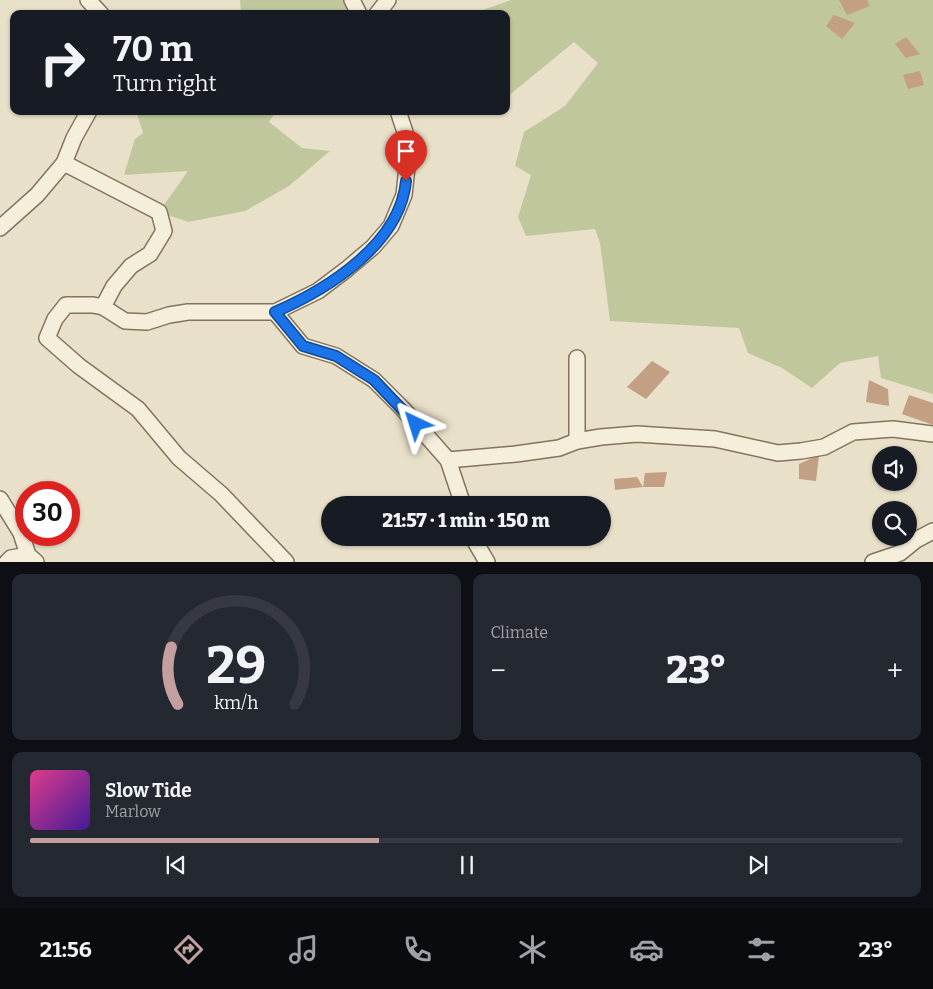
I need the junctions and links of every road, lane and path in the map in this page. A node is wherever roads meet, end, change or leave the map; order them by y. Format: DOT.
graph roads {
  1 [pos="88,0"];
  2 [pos="388,0"];
  3 [pos="97,10"];
  4 [pos="380,10"];
  5 [pos="87,115"];
  6 [pos="399,115"];
  7 [pos="64,163"];
  8 [pos="0,228"];
  9 [pos="103,307"];
  10 [pos="275,312"];
  11 [pos="576,358"];
  12 [pos="933,434"];
  13 [pos="577,441"];
  14 [pos="448,460"];
  15 [pos="460,496"];
  16 [pos="0,499"];
  17 [pos="933,531"];
  18 [pos="477,546"];
  19 [pos="32,558"];
  20 [pos="7,562"];
  21 [pos="286,562"];
  22 [pos="486,562"];
  23 [pos="874,562"];
  1 -- 3 [label="street"];
  2 -- 4 [label="street"];
  5 -- 7 [label="street"];
  6 -- 10 [label="street"];
  7 -- 8 [label="street"];
  7 -- 9 [label="street"];
  9 -- 10 [label="street"];
  9 -- 21 [label="street"];
  10 -- 14 [label="street"];
  11 -- 13 [label="street"];
  12 -- 13 [label="street"];
  13 -- 14 [label="street"];
  14 -- 15 [label="street"];
  16 -- 19 [label="street"];
  17 -- 23 [label="street"];
  18 -- 22 [label="street"];
  19 -- 20 [label="street"];
}
